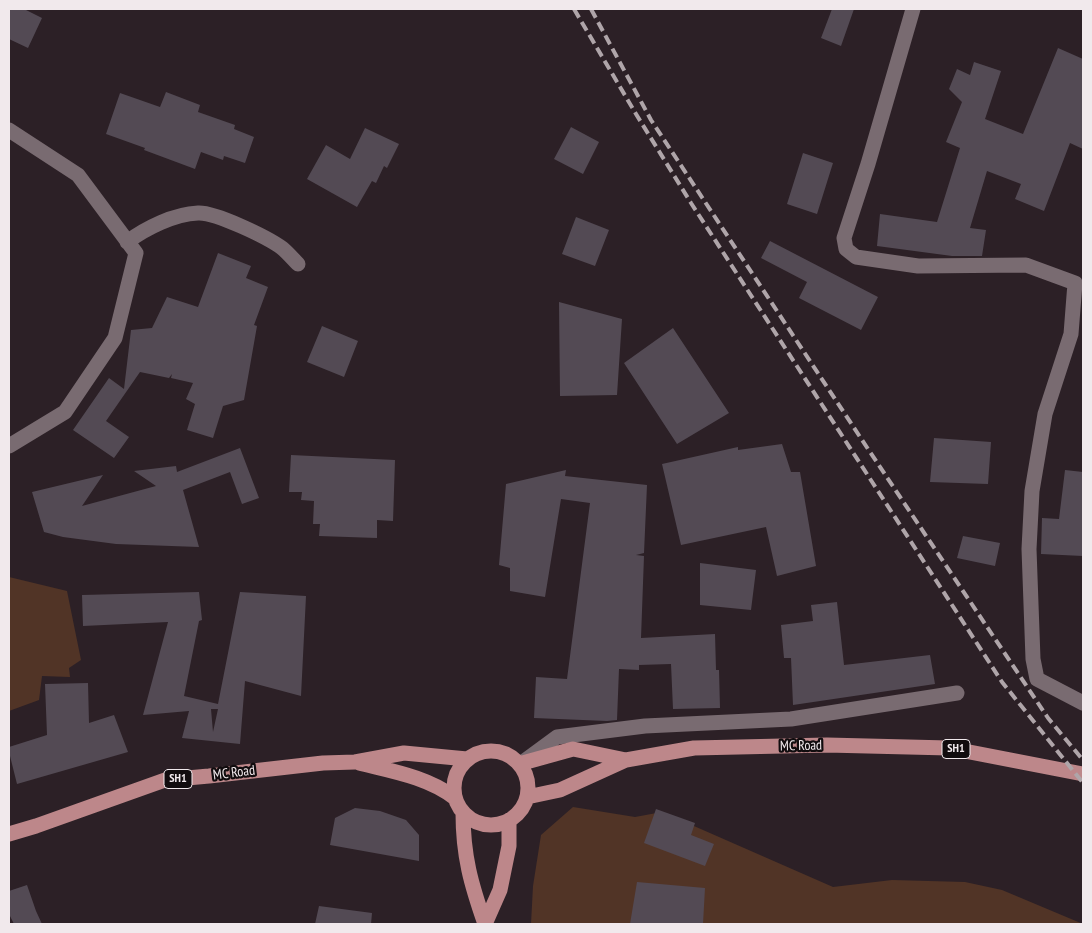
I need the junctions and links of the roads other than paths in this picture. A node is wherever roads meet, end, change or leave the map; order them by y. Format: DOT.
graph roads {
  1 [pos="913,9"];
  2 [pos="9,130"];
  3 [pos="127,242"];
  4 [pos="298,264"];
  5 [pos="1079,282"];
  6 [pos="9,446"];
  7 [pos="957,693"];
  8 [pos="1083,703"];
  9 [pos="467,760"];
  10 [pos="626,760"];
  11 [pos="355,762"];
  12 [pos="520,764"];
  13 [pos="1083,774"];
  14 [pos="455,798"];
  15 [pos="527,798"];
  16 [pos="463,813"];
  17 [pos="510,820"];
  18 [pos="9,834"];
  19 [pos="485,924"];
  1 -- 5 [label="street"];
  2 -- 3 [label="street"];
  3 -- 4 [label="street"];
  3 -- 6 [label="street"];
  5 -- 8 [label="street"];
  7 -- 12 [label="street"];
  9 -- 11 [label="main road, MC Road / SH1"];
  9 -- 12 [label="main road, MC Road"];
  9 -- 14 [label="main road"];
  10 -- 12 [label="main road, MC Road / SH1"];
  10 -- 13 [label="main road, MC Road / SH1"];
  10 -- 15 [label="main road"];
  11 -- 14 [label="main road"];
  11 -- 18 [label="main road, MC Road / SH1"];
  12 -- 15 [label="main road"];
  14 -- 16 [label="main road"];
  15 -- 17 [label="main road"];
  16 -- 17 [label="main road"];
  16 -- 19 [label="main road"];
  17 -- 19 [label="main road"];
}
